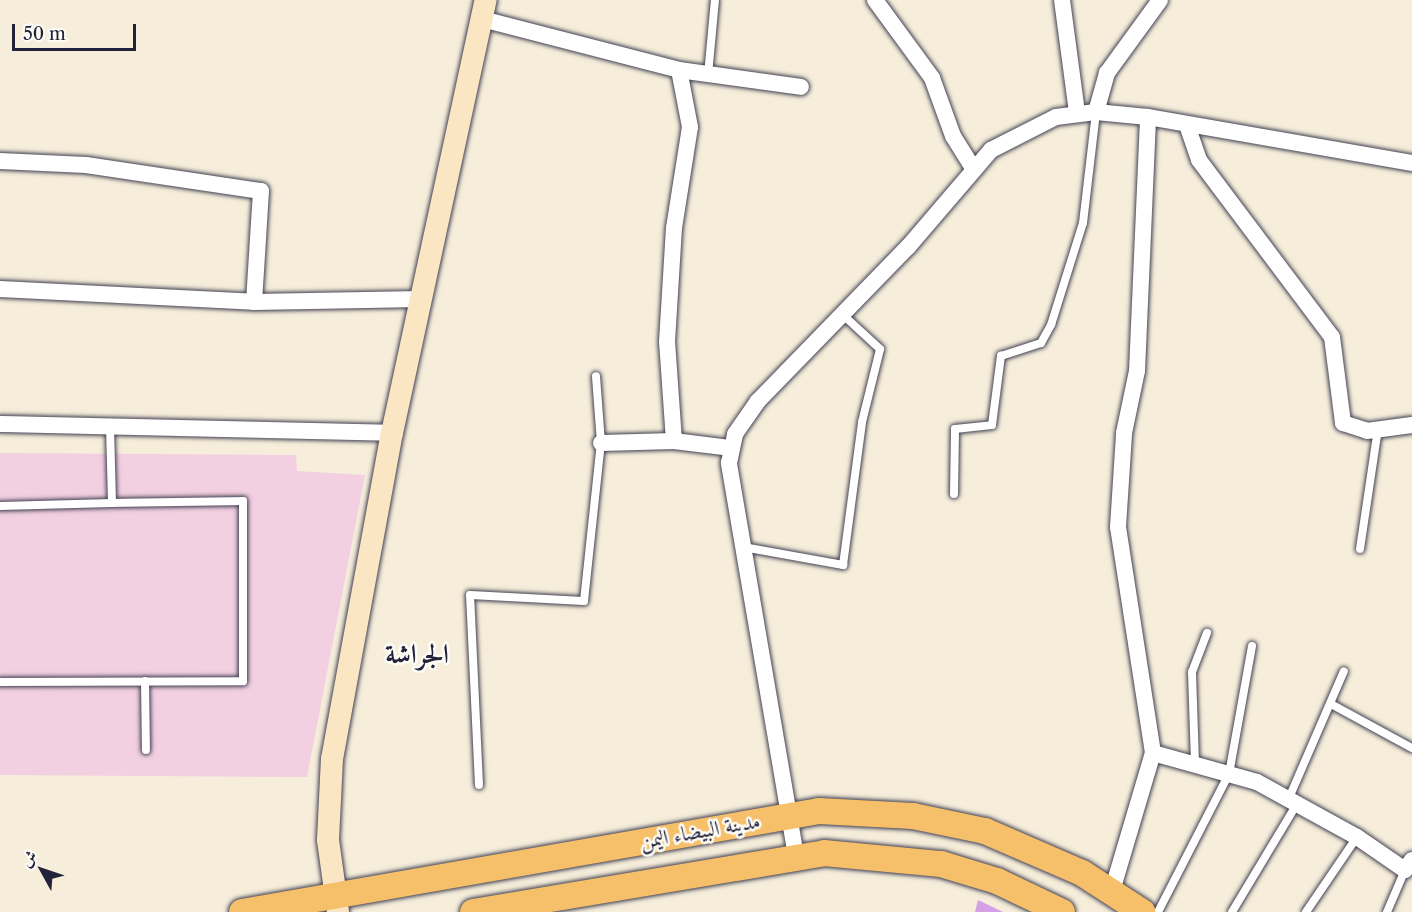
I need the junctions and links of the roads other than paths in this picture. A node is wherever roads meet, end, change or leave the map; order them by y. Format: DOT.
graph roads {
  1 [pos="715,0"];
  2 [pos="875,0"];
  3 [pos="1062,0"];
  4 [pos="1160,0"];
  5 [pos="484,9"];
  6 [pos="679,70"];
  7 [pos="708,75"];
  8 [pos="801,87"];
  9 [pos="1096,112"];
  10 [pos="1077,113"];
  11 [pos="1148,117"];
  12 [pos="1187,124"];
  13 [pos="0,161"];
  14 [pos="1412,163"];
  15 [pos="973,168"];
  16 [pos="0,289"];
  17 [pos="421,298"];
  18 [pos="254,302"];
  19 [pos="843,315"];
  20 [pos="596,376"];
  21 [pos="0,424"];
  22 [pos="1412,425"];
  23 [pos="110,426"];
  24 [pos="1378,429"];
  25 [pos="392,433"];
  26 [pos="674,441"];
  27 [pos="601,443"];
  28 [pos="730,448"];
  29 [pos="954,494"];
  30 [pos="112,503"];
  31 [pos="0,506"];
  32 [pos="743,547"];
  33 [pos="1360,549"];
  34 [pos="1208,633"];
  35 [pos="1252,646"];
  36 [pos="1344,671"];
  37 [pos="145,681"];
  38 [pos="0,682"];
  39 [pos="1331,704"];
  40 [pos="1412,748"];
  41 [pos="146,750"];
  42 [pos="1154,753"];
  43 [pos="1195,763"];
  44 [pos="1229,774"];
  45 [pos="479,785"];
  46 [pos="1293,800"];
  47 [pos="792,814"];
  48 [pos="1357,837"];
  49 [pos="796,856"];
  50 [pos="1409,865"];
  51 [pos="1112,891"];
  52 [pos="337,904"];
  53 [pos="242,912"];
  54 [pos="473,912"];
  55 [pos="1062,912"];
  56 [pos="1142,912"];
  57 [pos="1158,912"];
  58 [pos="1232,912"];
  59 [pos="1306,912"];
  60 [pos="1387,912"];
  1 -- 7 [label="lane"];
  2 -- 15 [label="street"];
  3 -- 10 [label="street"];
  4 -- 9 [label="street"];
  5 -- 6 [label="street"];
  5 -- 17 [label="street"];
  6 -- 7 [label="street"];
  6 -- 26 [label="street"];
  7 -- 8 [label="street"];
  9 -- 10 [label="street"];
  9 -- 11 [label="street"];
  9 -- 29 [label="lane"];
  10 -- 15 [label="street"];
  11 -- 12 [label="street"];
  11 -- 42 [label="street"];
  12 -- 14 [label="street"];
  12 -- 24 [label="street"];
  13 -- 18 [label="street"];
  15 -- 19 [label="street"];
  16 -- 18 [label="street"];
  17 -- 18 [label="street"];
  17 -- 25 [label="street"];
  19 -- 28 [label="street"];
  19 -- 32 [label="lane"];
  20 -- 27 [label="lane"];
  21 -- 23 [label="street"];
  22 -- 24 [label="street"];
  23 -- 25 [label="street"];
  23 -- 30 [label="lane"];
  24 -- 33 [label="lane"];
  25 -- 52 [label="street"];
  26 -- 27 [label="street"];
  26 -- 28 [label="street"];
  27 -- 45 [label="lane"];
  28 -- 32 [label="street"];
  30 -- 31 [label="lane"];
  30 -- 37 [label="lane"];
  32 -- 47 [label="street"];
  34 -- 43 [label="lane"];
  35 -- 44 [label="lane"];
  36 -- 39 [label="lane"];
  37 -- 38 [label="lane"];
  37 -- 41 [label="lane"];
  39 -- 40 [label="lane"];
  39 -- 46 [label="lane"];
  42 -- 43 [label="street"];
  42 -- 51 [label="street"];
  43 -- 44 [label="street"];
  44 -- 46 [label="street"];
  44 -- 57 [label="lane"];
  46 -- 48 [label="street"];
  46 -- 58 [label="lane"];
  47 -- 49 [label="street"];
  47 -- 51 [label="main road, مدينة البيضاء اليمن"];
  47 -- 52 [label="main road, مدينة البيضاء اليمن"];
  48 -- 50 [label="street"];
  48 -- 59 [label="lane"];
  49 -- 54 [label="main road, مدينة البيضاء اليمن"];
  49 -- 55 [label="main road, مدينة البيضاء اليمن"];
  50 -- 60 [label="lane"];
  51 -- 56 [label="main road, مدينة البيضاء اليمن"];
  52 -- 53 [label="main road, مدينة البيضاء اليمن"];
}
